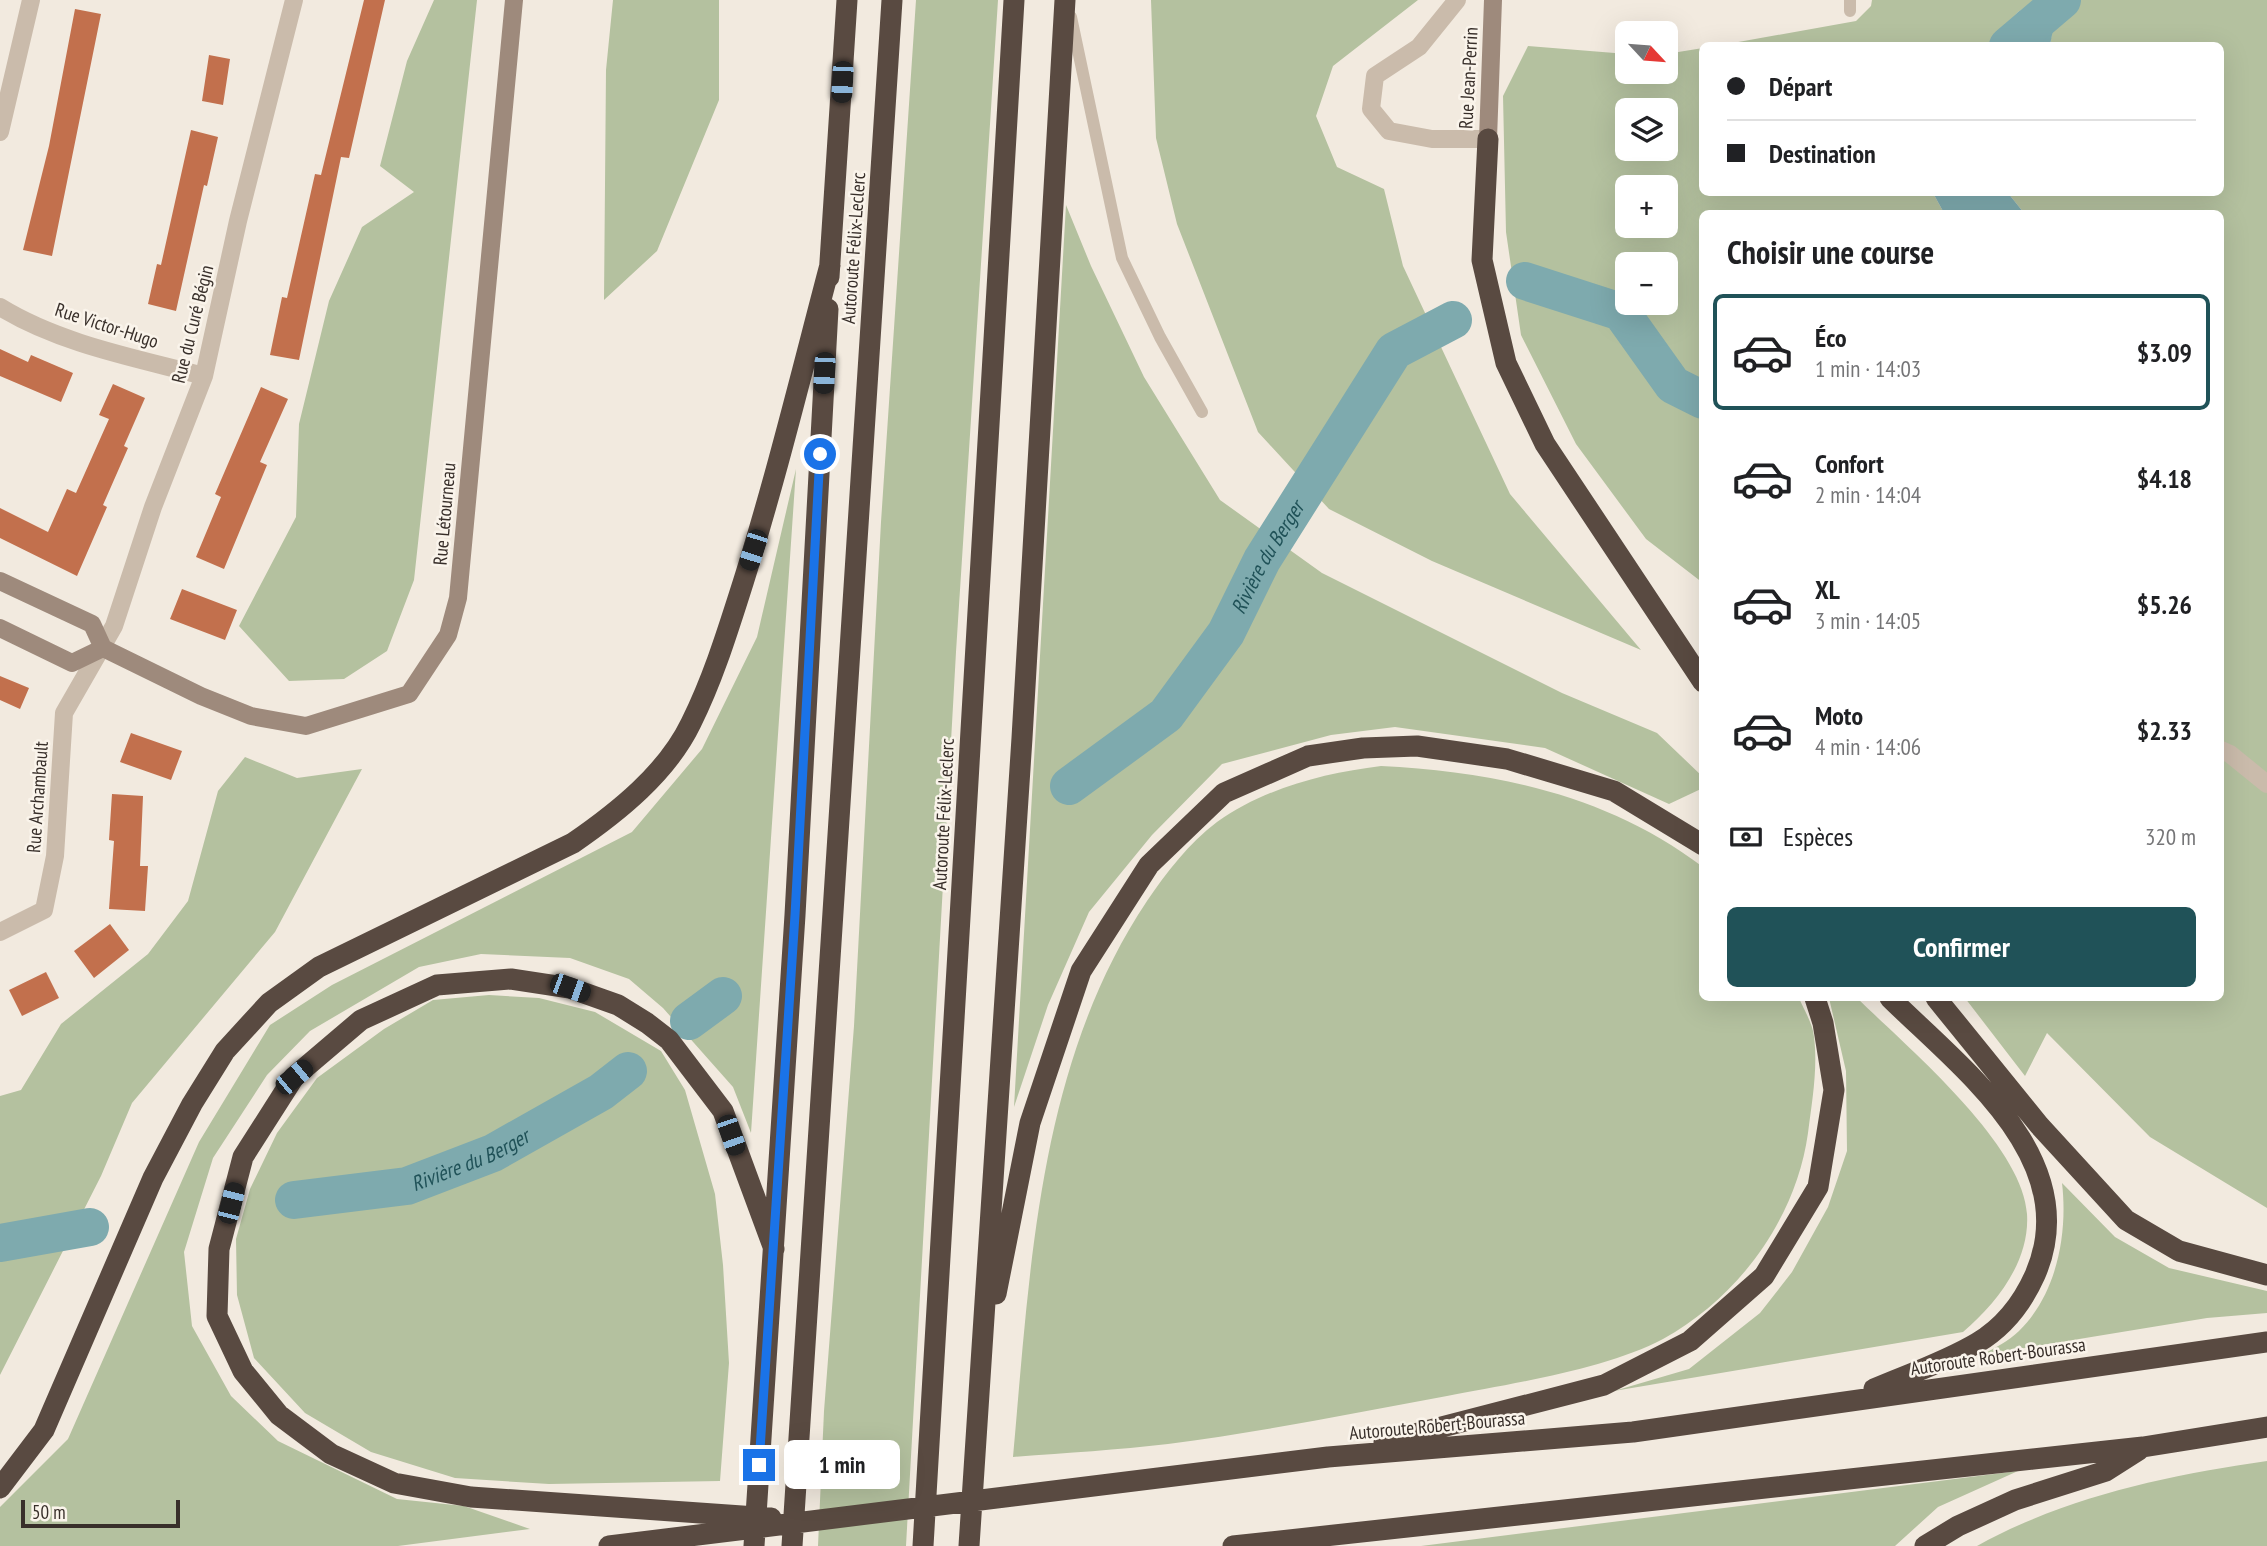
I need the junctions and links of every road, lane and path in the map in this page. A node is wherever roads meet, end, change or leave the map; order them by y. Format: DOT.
graph roads {
  1 [pos="31,0"];
  2 [pos="294,0"];
  3 [pos="514,0"];
  4 [pos="841,0"];
  5 [pos="847,0"];
  6 [pos="892,0"];
  7 [pos="1014,0"];
  8 [pos="1066,0"];
  9 [pos="1457,0"];
  10 [pos="1493,0"];
  11 [pos="846,30"];
  12 [pos="0,132"];
  13 [pos="1488,139"];
  14 [pos="830,265"];
  15 [pos="0,307"];
  16 [pos="204,376"];
  17 [pos="1202,412"];
  18 [pos="1618,553"];
  19 [pos="0,581"];
  20 [pos="0,628"];
  21 [pos="103,648"];
  22 [pos="1699,652"];
  23 [pos="1699,676"];
  24 [pos="2224,751"];
  25 [pos="2267,784"];
  26 [pos="1699,843"];
  27 [pos="0,932"];
  28 [pos="1816,1001"];
  29 [pos="1893,1001"];
  30 [pos="1938,1001"];
  31 [pos="774,1249"];
  32 [pos="2267,1275"];
  33 [pos="2267,1342"];
  34 [pos="979,1382"];
  35 [pos="1846,1400"];
  36 [pos="2267,1427"];
  37 [pos="2143,1447"];
  38 [pos="1328,1457"];
  39 [pos="0,1488"];
  40 [pos="822,1521"];
  41 [pos="613,1546"];
  42 [pos="754,1546"];
  43 [pos="792,1546"];
  44 [pos="923,1546"];
  45 [pos="969,1546"];
  46 [pos="1233,1546"];
  47 [pos="1925,1546"];
  1 -- 12 [label="street"];
  2 -- 16 [label="street, Rue du Curé Bégin"];
  3 -- 21 [label="street, Rue Létourneau"];
  4 -- 11 [label="highway"];
  5 -- 11 [label="highway"];
  6 -- 43 [label="highway, Autoroute Félix-Leclerc"];
  7 -- 44 [label="highway, Autoroute Félix-Leclerc"];
  8 -- 17 [label="lane"];
  8 -- 34 [label="highway"];
  9 -- 13 [label="street, Rue Jean-Perrin"];
  10 -- 13 [label="street, Rue Jean-Perrin"];
  11 -- 14 [label="highway"];
  13 -- 18 [label="highway"];
  14 -- 31 [label="highway"];
  14 -- 39 [label="highway"];
  15 -- 16 [label="street, Rue Victor-Hugo"];
  16 -- 21 [label="street, Rue du Curé Bégin"];
  18 -- 22 [label="highway"];
  18 -- 23 [label="highway"];
  19 -- 21 [label="street"];
  20 -- 21 [label="street"];
  21 -- 27 [label="street, Rue Archambault"];
  24 -- 25 [label="street"];
  26 -- 34 [label="highway"];
  28 -- 38 [label="highway"];
  29 -- 35 [label="highway"];
  30 -- 32 [label="highway"];
  31 -- 40 [label="highway"];
  31 -- 42 [label="highway"];
  33 -- 35 [label="highway, Autoroute Robert-Bourassa"];
  34 -- 45 [label="highway"];
  35 -- 38 [label="highway, Autoroute Robert-Bourassa"];
  36 -- 37 [label="highway"];
  37 -- 46 [label="highway"];
  37 -- 47 [label="highway"];
  38 -- 40 [label="highway, Autoroute Robert-Bourassa"];
  40 -- 41 [label="highway, Autoroute Robert-Bourassa"];
}
